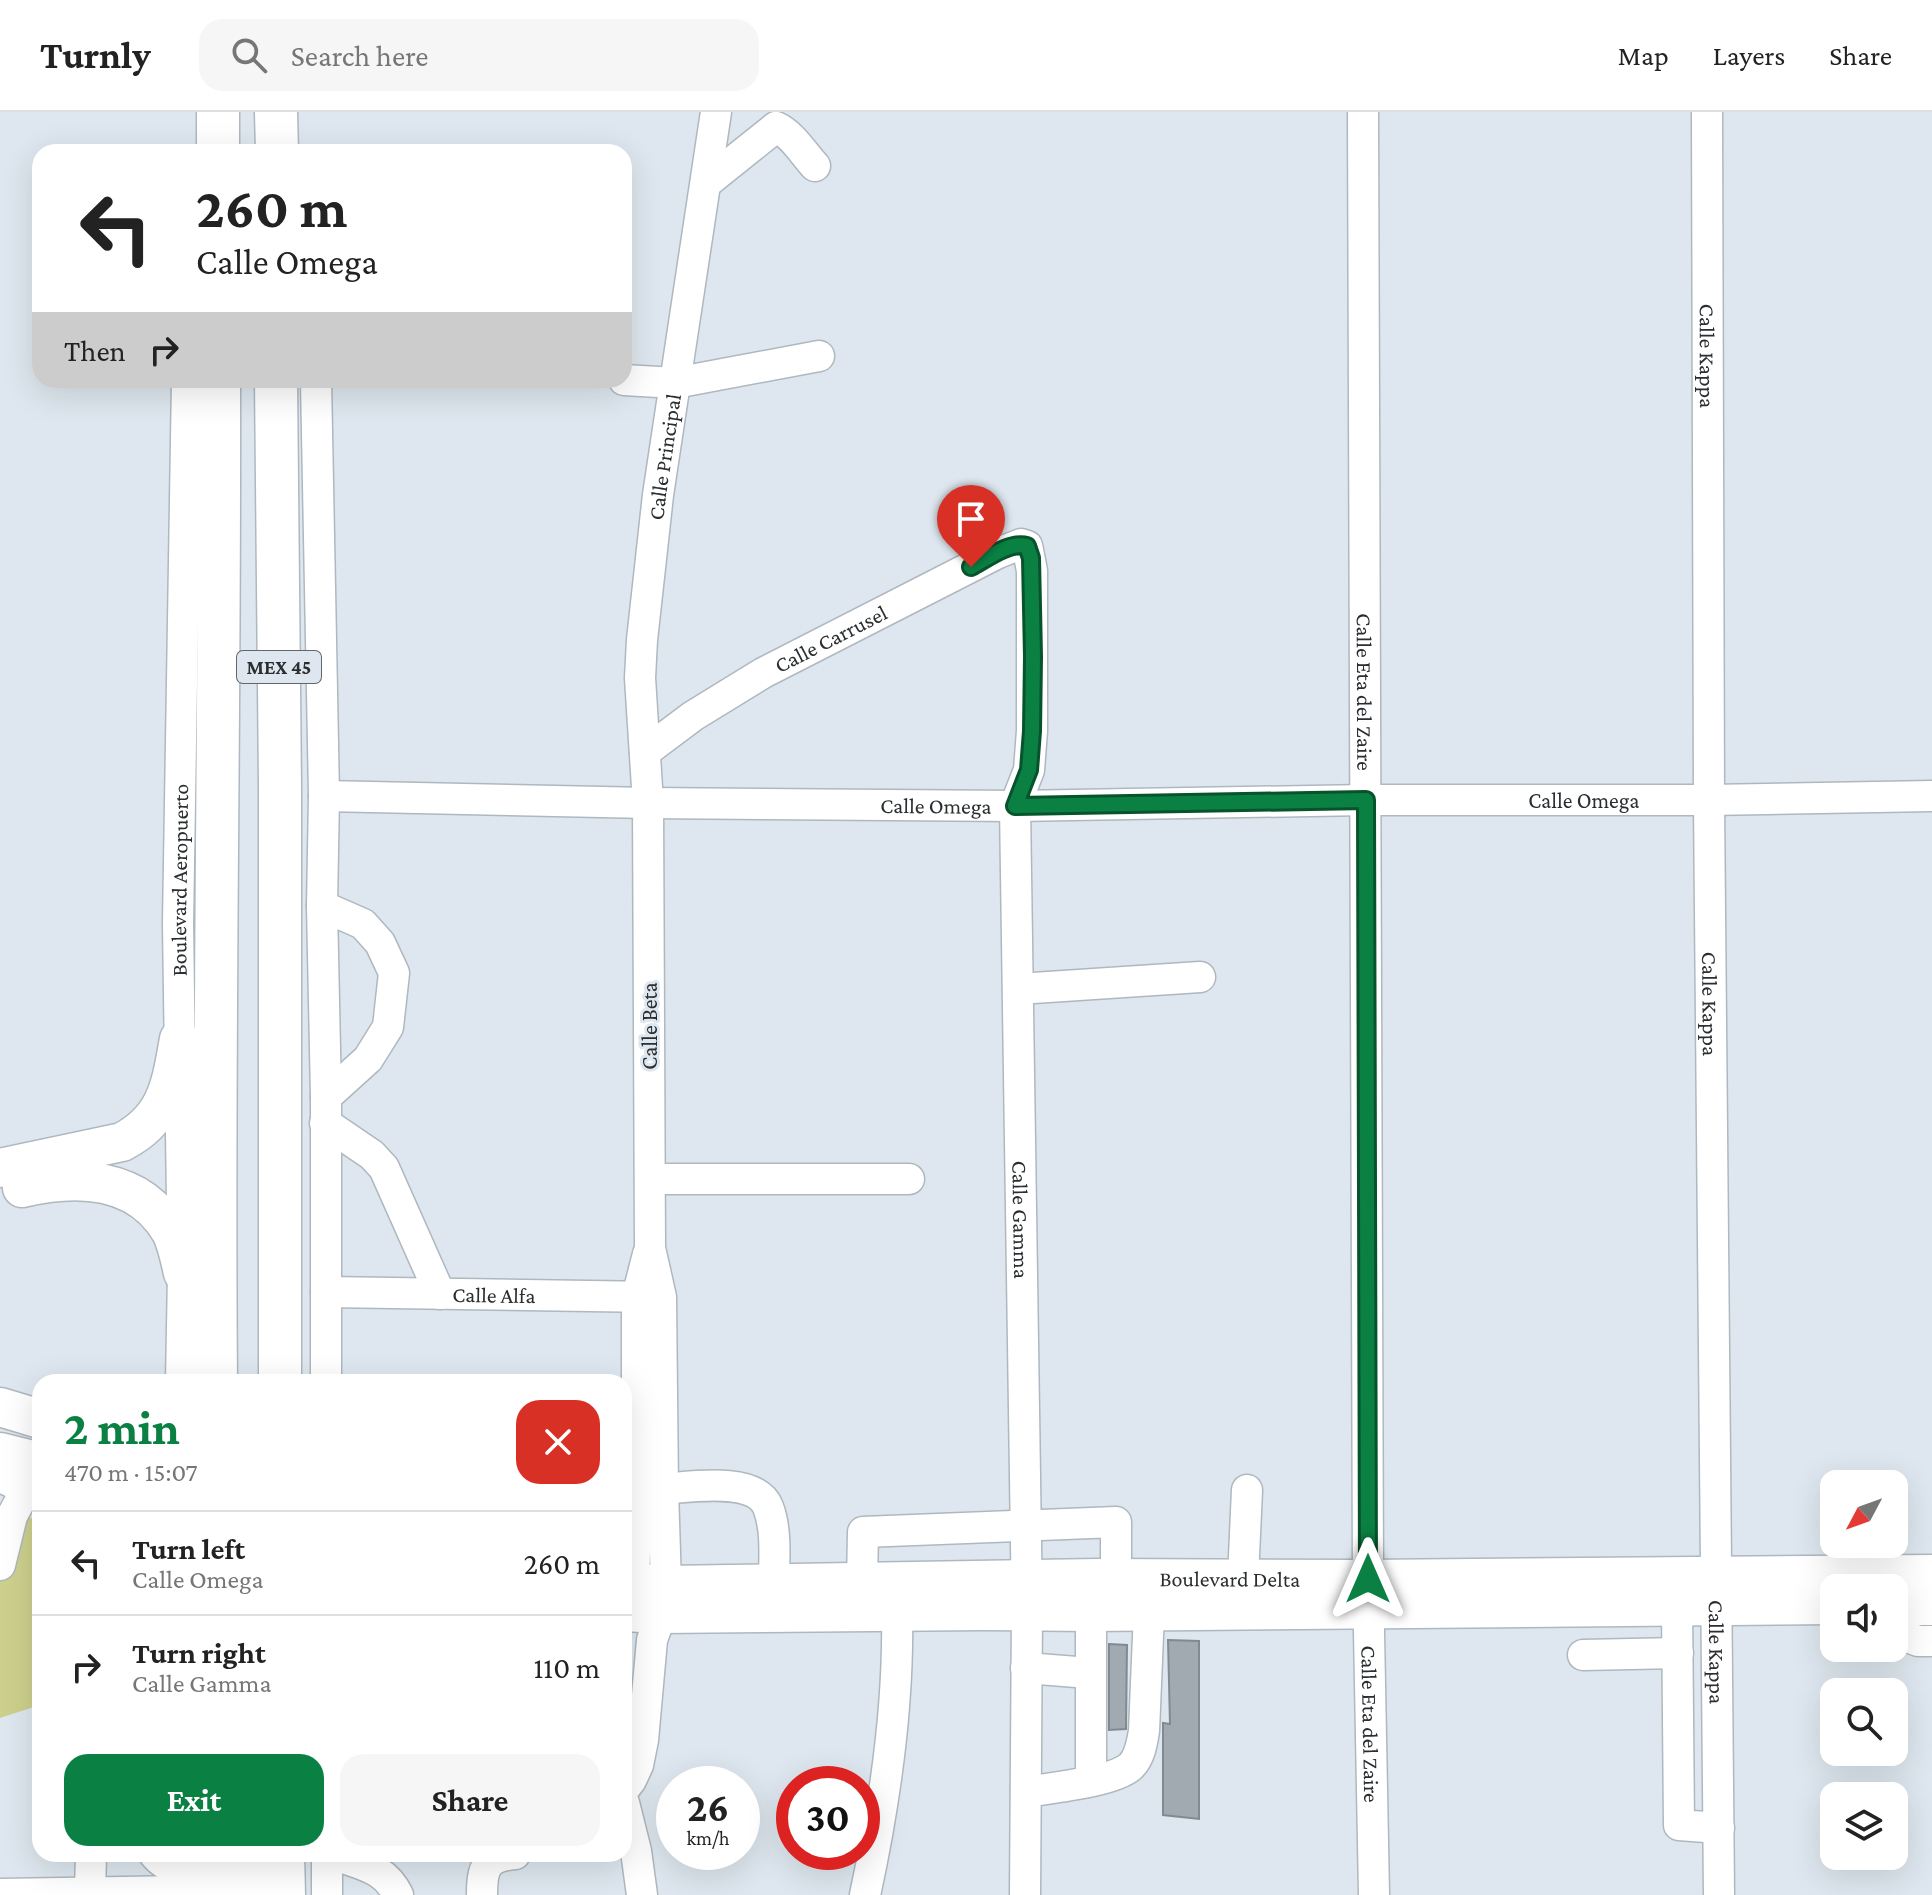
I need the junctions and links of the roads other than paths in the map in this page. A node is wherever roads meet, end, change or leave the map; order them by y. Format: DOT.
graph roads {
  1 [pos="276,112"];
  2 [pos="716,112"];
  3 [pos="1363,112"];
  4 [pos="1707,112"];
  5 [pos="277,144"];
  6 [pos="815,166"];
  7 [pos="706,183"];
  8 [pos="819,356"];
  9 [pos="632,380"];
  10 [pos="675,383"];
  11 [pos="187,388"];
  12 [pos="219,388"];
  13 [pos="276,388"];
  14 [pos="316,388"];
  15 [pos="1027,546"];
  16 [pos="645,752"];
  17 [pos="324,796"];
  18 [pos="1932,796"];
  19 [pos="1366,800"];
  20 [pos="1709,800"];
  21 [pos="648,803"];
  22 [pos="1015,806"];
  23 [pos="322,906"];
  24 [pos="1200,977"];
  25 [pos="1018,989"];
  26 [pos="179,1039"];
  27 [pos="325,1110"];
  28 [pos="0,1168"];
  29 [pos="650,1179"];
  30 [pos="909,1179"];
  31 [pos="0,1193"];
  32 [pos="183,1273"];
  33 [pos="326,1292"];
  34 [pos="440,1294"];
  35 [pos="649,1297"];
  36 [pos="181,1351"];
  37 [pos="181,1374"];
  38 [pos="188,1374"];
  39 [pos="216,1374"];
  40 [pos="280,1374"];
  41 [pos="324,1374"];
  42 [pos="0,1407"];
  43 [pos="32,1417"];
  44 [pos="0,1452"];
  45 [pos="30,1474"];
  46 [pos="650,1488"];
  47 [pos="1247,1490"];
  48 [pos="632,1517"];
  49 [pos="1025,1525"];
  50 [pos="0,1565"];
  51 [pos="1932,1574"];
  52 [pos="1116,1578"];
  53 [pos="1243,1578"];
  54 [pos="774,1583"];
  55 [pos="862,1583"];
  56 [pos="1718,1590"];
  57 [pos="1369,1594"];
  58 [pos="1026,1596"];
  59 [pos="1820,1603"];
  60 [pos="643,1604"];
  61 [pos="1909,1606"];
  62 [pos="1677,1607"];
  63 [pos="897,1612"];
  64 [pos="1091,1612"];
  65 [pos="1149,1612"];
  66 [pos="1932,1641"];
  67 [pos="1678,1653"];
  68 [pos="1583,1655"];
  69 [pos="1026,1668"];
  70 [pos="1089,1673"];
  71 [pos="632,1778"];
  72 [pos="1091,1780"];
  73 [pos="1026,1792"];
  74 [pos="1719,1828"];
  75 [pos="632,1858"];
  76 [pos="91,1862"];
  77 [pos="161,1862"];
  78 [pos="250,1862"];
  79 [pos="283,1862"];
  80 [pos="342,1862"];
  81 [pos="357,1862"];
  82 [pos="490,1862"];
  83 [pos="196,1877"];
  84 [pos="90,1892"];
  85 [pos="0,1894"];
  86 [pos="251,1895"];
  87 [pos="284,1895"];
  88 [pos="327,1895"];
  89 [pos="398,1895"];
  90 [pos="482,1895"];
  91 [pos="642,1895"];
  92 [pos="865,1895"];
  93 [pos="1025,1895"];
  94 [pos="1374,1895"];
  95 [pos="1719,1895"];
  1 -- 5 [label="highway"];
  2 -- 7 [label="street, Calle Principal"];
  3 -- 19 [label="street, Calle Eta del Zaire"];
  4 -- 20 [label="street, Calle Kappa"];
  6 -- 7 [label="street"];
  7 -- 10 [label="street, Calle Principal"];
  8 -- 10 [label="street"];
  9 -- 10 [label="street"];
  10 -- 16 [label="street, Calle Principal"];
  11 -- 26 [label="street, Boulevard Aeropuerto"];
  12 -- 39 [label="highway, Boulevard Aeropuerto / MEX 45"];
  13 -- 40 [label="highway, MEX 45"];
  14 -- 17 [label="street"];
  15 -- 16 [label="street, Calle Carrusel"];
  15 -- 22 [label="street, Calle Gamma"];
  16 -- 21 [label="street, Calle Principal"];
  17 -- 21 [label="street, Calle Omega"];
  17 -- 23 [label="street"];
  18 -- 20 [label="street, Calle Omega"];
  19 -- 20 [label="street, Calle Omega"];
  19 -- 22 [label="street, Calle Omega"];
  19 -- 57 [label="street, Calle Eta del Zaire"];
  20 -- 56 [label="street, Calle Kappa"];
  21 -- 22 [label="street, Calle Omega"];
  21 -- 29 [label="street, Calle Beta"];
  22 -- 25 [label="street, Calle Gamma"];
  23 -- 27 [label="street"];
  23 -- 27 [label="street"];
  24 -- 25 [label="street"];
  25 -- 49 [label="street, Calle Gamma"];
  26 -- 28 [label="main road"];
  26 -- 32 [label="street, Boulevard Aeropuerto"];
  27 -- 33 [label="street"];
  27 -- 34 [label="street"];
  29 -- 30 [label="street"];
  29 -- 35 [label="street, Calle Beta"];
  31 -- 32 [label="main road"];
  32 -- 36 [label="street, Boulevard Aeropuerto"];
  33 -- 34 [label="street, Calle Alfa"];
  33 -- 41 [label="street"];
  34 -- 35 [label="street, Calle Alfa"];
  35 -- 46 [label="street, Calle Beta"];
  36 -- 37 [label="street, Boulevard Aeropuerto"];
  36 -- 38 [label="street"];
  42 -- 43 [label="main road"];
  44 -- 45 [label="main road"];
  45 -- 50 [label="street"];
  46 -- 48 [label="main road"];
  46 -- 54 [label="street"];
  46 -- 60 [label="street, Calle Beta"];
  47 -- 53 [label="street"];
  49 -- 52 [label="street"];
  49 -- 55 [label="street"];
  49 -- 58 [label="street, Calle Gamma"];
  51 -- 56 [label="main road, Boulevard Delta"];
  52 -- 53 [label="main road, Boulevard Delta"];
  52 -- 58 [label="main road, Boulevard Delta"];
  53 -- 57 [label="main road, Boulevard Delta"];
  54 -- 55 [label="main road, Boulevard Delta"];
  54 -- 60 [label="main road, Boulevard Delta"];
  55 -- 58 [label="main road, Boulevard Delta"];
  56 -- 57 [label="main road, Boulevard Delta"];
  56 -- 59 [label="main road, Boulevard Delta"];
  56 -- 62 [label="main road, Boulevard Delta"];
  56 -- 74 [label="street, Calle Kappa"];
  57 -- 62 [label="main road, Boulevard Delta"];
  57 -- 65 [label="main road, Boulevard Delta"];
  57 -- 94 [label="street, Calle Eta del Zaire"];
  58 -- 63 [label="main road, Boulevard Delta"];
  58 -- 64 [label="main road, Boulevard Delta"];
  58 -- 69 [label="street, Calle Gamma"];
  60 -- 63 [label="main road, Boulevard Delta"];
  60 -- 71 [label="street, Calle Beta"];
  61 -- 66 [label="street"];
  62 -- 67 [label="street"];
  63 -- 92 [label="street"];
  64 -- 65 [label="main road, Boulevard Delta"];
  64 -- 70 [label="street"];
  65 -- 72 [label="street"];
  67 -- 68 [label="street"];
  67 -- 74 [label="street"];
  69 -- 70 [label="street"];
  69 -- 73 [label="street, Calle Gamma"];
  70 -- 72 [label="street"];
  72 -- 73 [label="street"];
  73 -- 93 [label="street, Calle Gamma"];
  74 -- 95 [label="street, Calle Kappa"];
  75 -- 91 [label="street"];
  76 -- 84 [label="street"];
  77 -- 83 [label="street"];
  78 -- 86 [label="highway"];
  79 -- 87 [label="highway"];
  80 -- 88 [label="street"];
  81 -- 89 [label="street"];
  82 -- 90 [label="street"];
  83 -- 84 [label="street"];
  84 -- 85 [label="street"];
}
